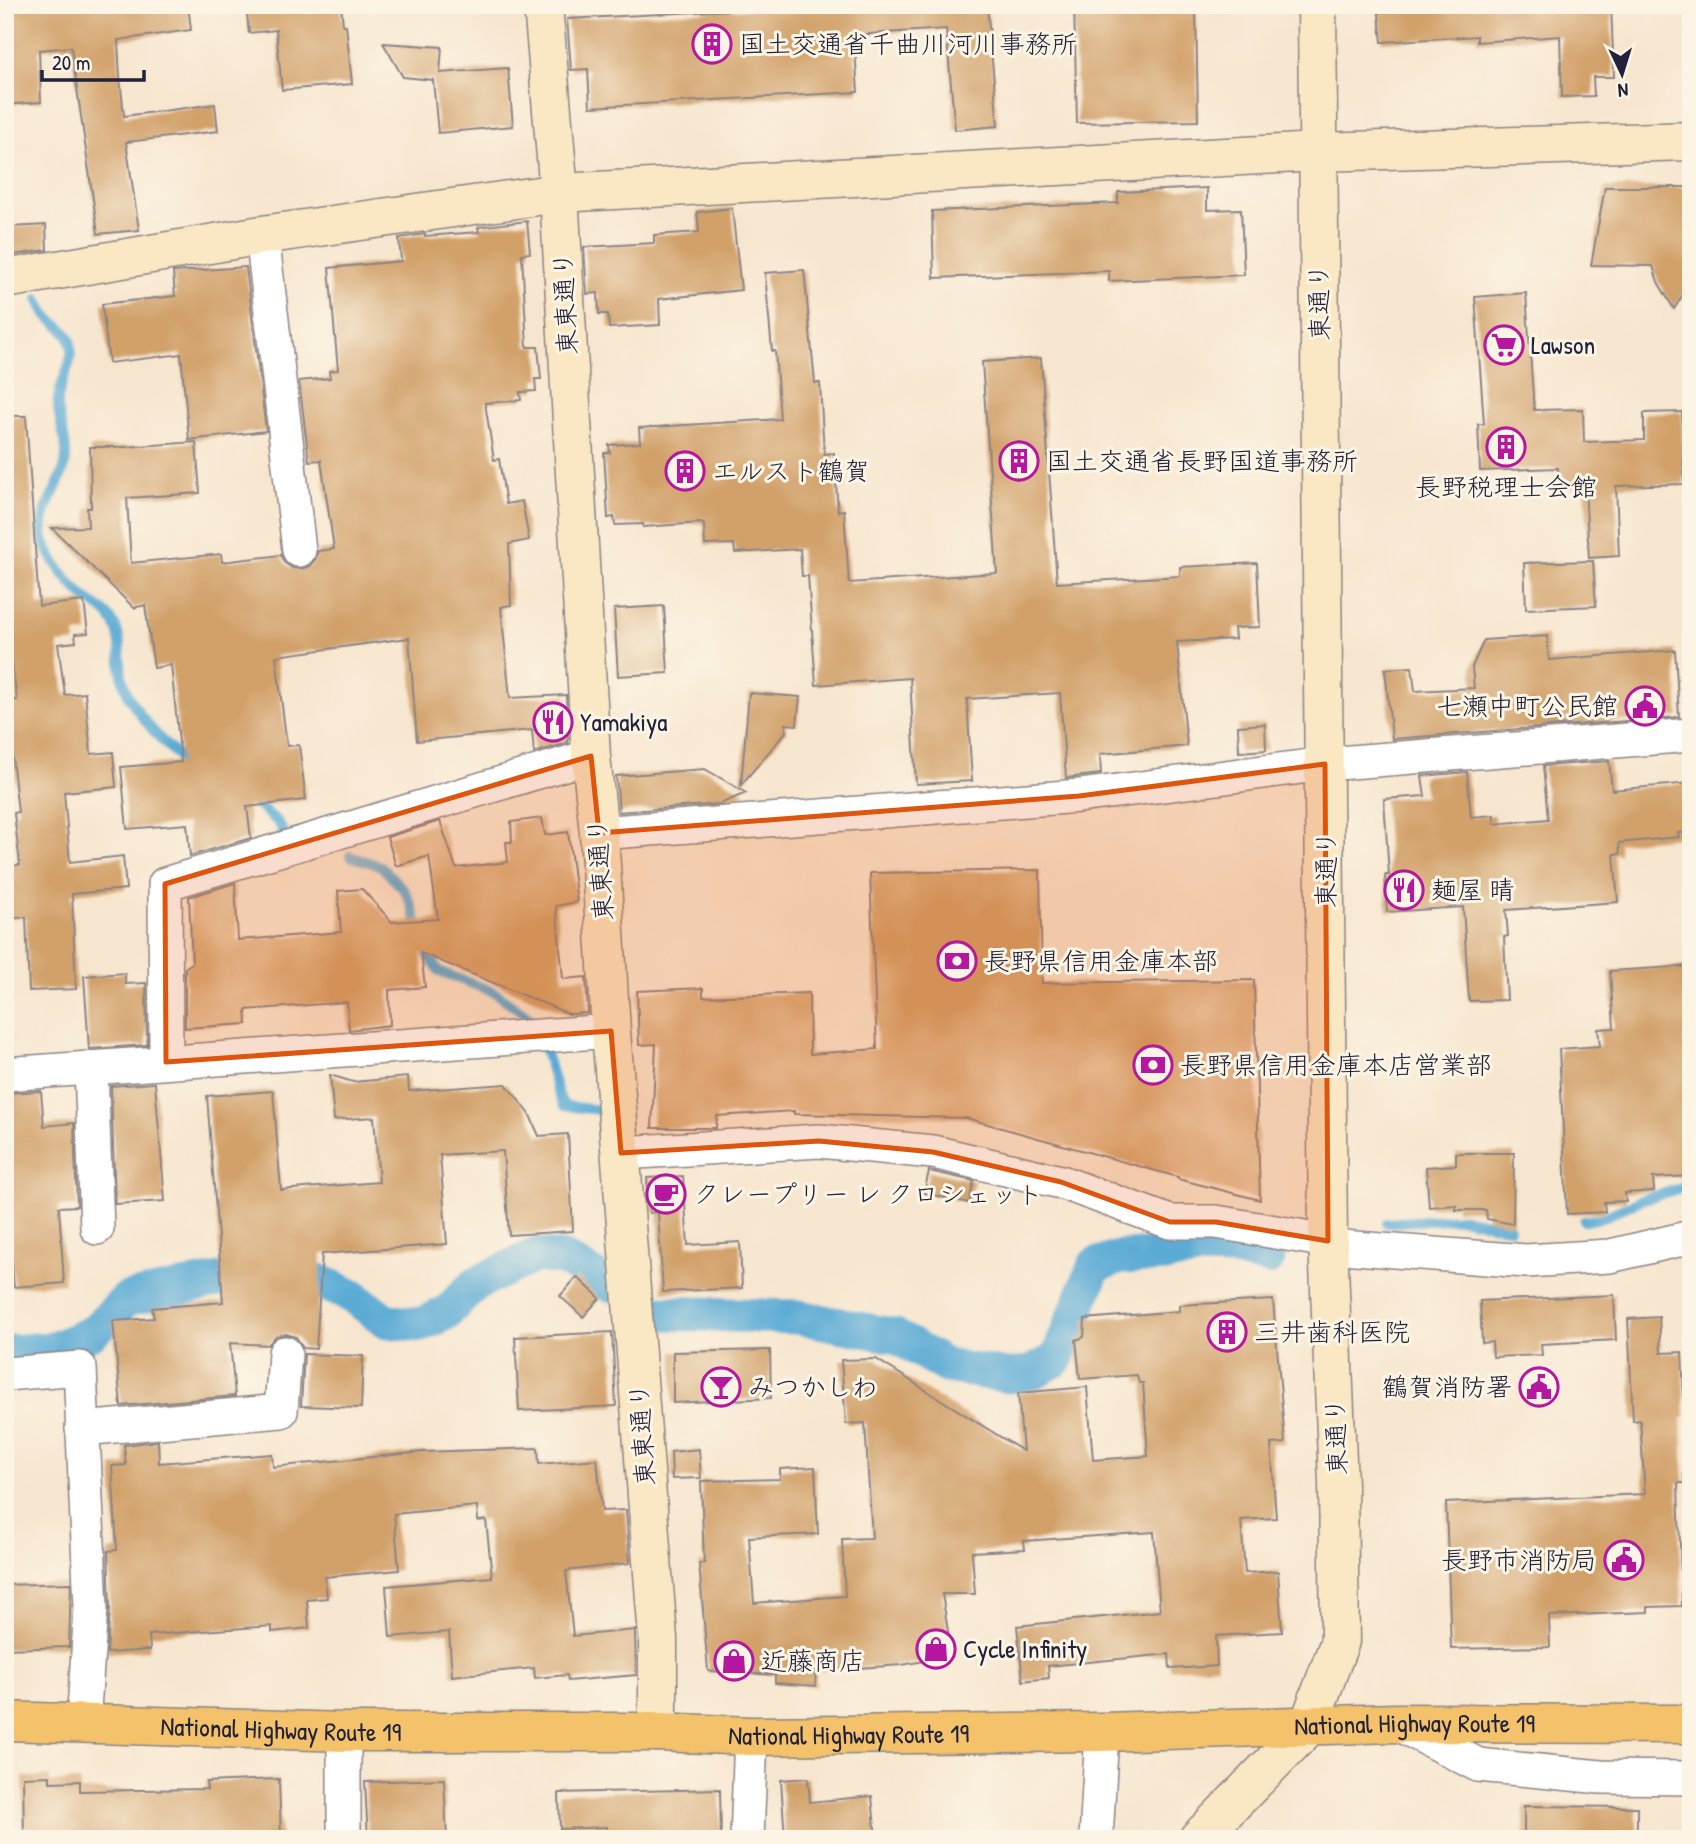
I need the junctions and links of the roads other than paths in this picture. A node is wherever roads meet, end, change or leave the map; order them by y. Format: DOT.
graph roads {
  1 [pos="543,5"];
  2 [pos="1317,5"];
  3 [pos="1691,141"];
  4 [pos="1317,152"];
  5 [pos="559,194"];
  6 [pos="262,234"];
  7 [pos="5,279"];
  8 [pos="299,550"];
  9 [pos="1691,736"];
  10 [pos="591,756"];
  11 [pos="1325,764"];
  12 [pos="599,833"];
  13 [pos="611,1031"];
  14 [pos="166,1062"];
  15 [pos="91,1068"];
  16 [pos="5,1074"];
  17 [pos="621,1153"];
  18 [pos="97,1228"];
  19 [pos="1691,1237"];
  20 [pos="1329,1243"];
  21 [pos="285,1353"];
  22 [pos="5,1374"];
  23 [pos="82,1429"];
  24 [pos="5,1721"];
  25 [pos="1396,1723"];
  26 [pos="83,1724"];
  27 [pos="1691,1724"];
  28 [pos="1308,1727"];
  29 [pos="344,1732"];
  30 [pos="658,1732"];
  31 [pos="1102,1732"];
  32 [pos="751,1736"];
  33 [pos="1691,1778"];
  34 [pos="344,1839"];
  35 [pos="747,1839"];
  36 [pos="1096,1839"];
  37 [pos="1198,1839"];
  1 -- 5 [label="street, 東東通り"];
  2 -- 4 [label="street, 東通り"];
  3 -- 4 [label="street"];
  4 -- 5 [label="street"];
  4 -- 11 [label="street, 東通り"];
  5 -- 6 [label="street"];
  5 -- 10 [label="street, 東東通り"];
  6 -- 7 [label="street"];
  6 -- 8 [label="street"];
  9 -- 11 [label="street"];
  10 -- 12 [label="street, 東東通り"];
  10 -- 14 [label="street"];
  11 -- 12 [label="street"];
  11 -- 20 [label="street, 東通り"];
  12 -- 13 [label="street, 東東通り"];
  13 -- 14 [label="street"];
  13 -- 17 [label="street, 東東通り"];
  14 -- 15 [label="street"];
  15 -- 16 [label="street"];
  15 -- 18 [label="street"];
  17 -- 20 [label="street"];
  17 -- 30 [label="street, 東東通り"];
  19 -- 20 [label="street"];
  20 -- 28 [label="street, 東通り"];
  21 -- 23 [label="street"];
  22 -- 23 [label="street"];
  23 -- 26 [label="street"];
  24 -- 26 [label="highway, National Highway Route 19"];
  25 -- 27 [label="highway, National Highway Route 19"];
  25 -- 28 [label="highway, National Highway Route 19"];
  25 -- 33 [label="street"];
  26 -- 29 [label="highway, National Highway Route 19"];
  28 -- 31 [label="highway, National Highway Route 19"];
  28 -- 37 [label="street"];
  29 -- 30 [label="highway, National Highway Route 19"];
  29 -- 34 [label="street"];
  30 -- 32 [label="highway, National Highway Route 19"];
  31 -- 32 [label="highway, National Highway Route 19"];
  31 -- 36 [label="street"];
  32 -- 35 [label="street"];
}
